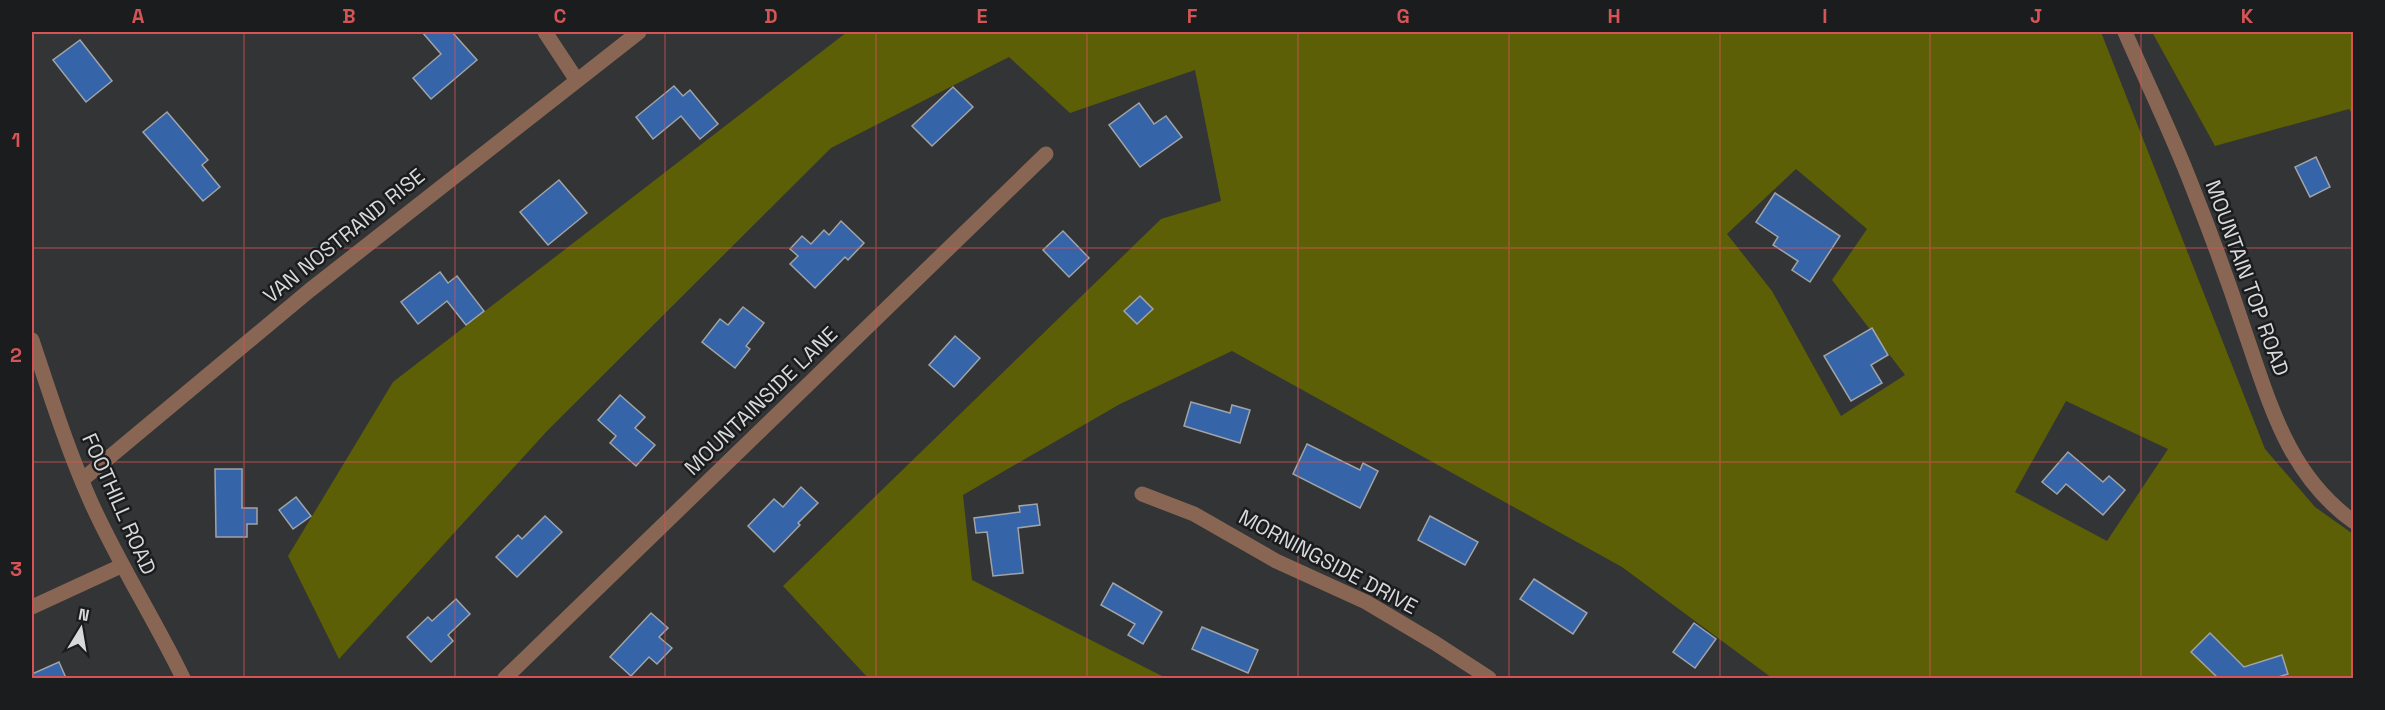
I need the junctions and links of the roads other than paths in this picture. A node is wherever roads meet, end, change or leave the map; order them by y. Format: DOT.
graph roads {
  1 [pos="545,32"];
  2 [pos="639,32"];
  3 [pos="2125,32"];
  4 [pos="576,79"];
  5 [pos="1046,154"];
  6 [pos="32,340"];
  7 [pos="82,480"];
  8 [pos="1142,494"];
  9 [pos="2354,522"];
  10 [pos="121,566"];
  11 [pos="32,607"];
  12 [pos="183,678"];
  13 [pos="505,678"];
  14 [pos="1489,678"];
  1 -- 4 [label="street"];
  2 -- 4 [label="street, VAN NOSTRAND RISE"];
  3 -- 9 [label="street, MOUNTAIN TOP ROAD"];
  4 -- 7 [label="street, VAN NOSTRAND RISE"];
  5 -- 13 [label="street, MOUNTAINSIDE LANE"];
  6 -- 7 [label="street, FOOTHILL ROAD"];
  7 -- 10 [label="street, FOOTHILL ROAD"];
  8 -- 14 [label="street, MORNINGSIDE DRIVE"];
  10 -- 11 [label="street"];
  10 -- 12 [label="street, FOOTHILL ROAD"];
}
